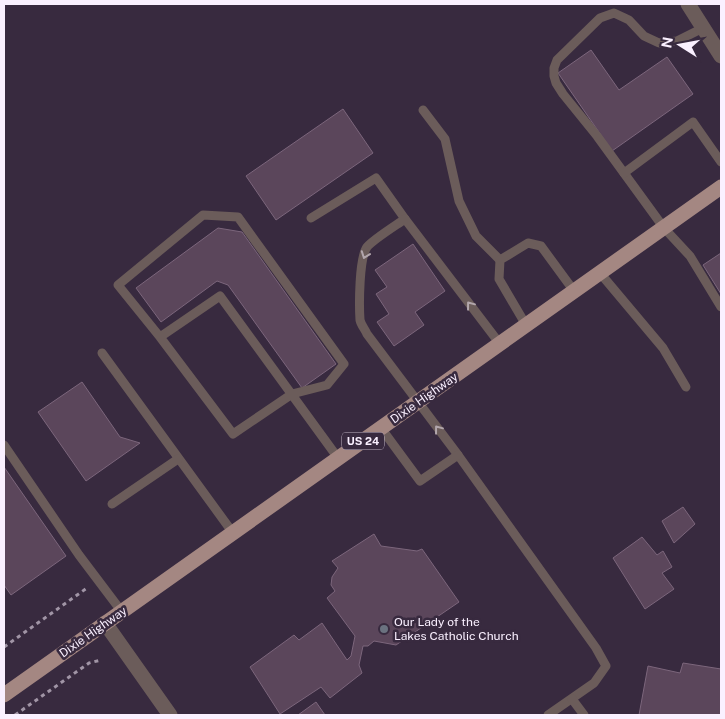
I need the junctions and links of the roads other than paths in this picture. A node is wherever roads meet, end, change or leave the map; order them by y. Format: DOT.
graph roads {
  1 [pos="688,4"];
  2 [pos="703,28"];
  3 [pos="721,56"];
  4 [pos="423,110"];
  5 [pos="721,162"];
  6 [pos="624,173"];
  7 [pos="721,188"];
  8 [pos="311,218"];
  9 [pos="405,219"];
  10 [pos="664,228"];
  11 [pos="500,260"];
  12 [pos="600,272"];
  13 [pos="574,291"];
  14 [pos="721,307"];
  15 [pos="526,325"];
  16 [pos="160,336"];
  17 [pos="500,344"];
  18 [pos="102,353"];
  19 [pos="686,387"];
  20 [pos="292,394"];
  21 [pos="417,402"];
  22 [pos="381,428"];
  23 [pos="4,445"];
  24 [pos="458,455"];
  25 [pos="338,458"];
  26 [pos="178,459"];
  27 [pos="112,504"];
  28 [pos="233,534"];
  29 [pos="122,612"];
  30 [pos="106,624"];
  31 [pos="4,695"];
  32 [pos="572,698"];
  33 [pos="170,715"];
  34 [pos="548,715"];
  35 [pos="584,715"];
  1 -- 2 [label="street"];
  2 -- 3 [label="street"];
  2 -- 6 [label="lane"];
  4 -- 11 [label="lane"];
  5 -- 6 [label="lane"];
  6 -- 10 [label="lane"];
  7 -- 10 [label="main road, Dixie Highway / US 24"];
  8 -- 9 [label="lane"];
  17 -- 9 [label="lane, one-way"];
  9 -- 21 [label="lane, one-way"];
  10 -- 12 [label="main road, Dixie Highway / US 24"];
  10 -- 14 [label="lane"];
  11 -- 13 [label="lane"];
  11 -- 15 [label="lane"];
  12 -- 13 [label="main road, Dixie Highway / US 24"];
  12 -- 19 [label="lane"];
  13 -- 15 [label="main road, Dixie Highway / US 24"];
  15 -- 17 [label="main road, Dixie Highway / US 24"];
  16 -- 20 [label="lane"];
  16 -- 20 [label="lane"];
  16 -- 20 [label="lane"];
  17 -- 21 [label="main road, Dixie Highway / US 24"];
  18 -- 26 [label="lane"];
  20 -- 25 [label="lane"];
  21 -- 22 [label="main road, Dixie Highway / US 24"];
  24 -- 21 [label="lane, one-way"];
  22 -- 24 [label="lane"];
  22 -- 25 [label="main road, Dixie Highway / US 24"];
  23 -- 29 [label="lane"];
  24 -- 32 [label="lane"];
  25 -- 28 [label="main road, Dixie Highway / US 24"];
  26 -- 27 [label="lane"];
  26 -- 28 [label="lane"];
  28 -- 29 [label="main road, Dixie Highway / US 24"];
  29 -- 30 [label="main road, Dixie Highway / US 24"];
  30 -- 31 [label="main road, Dixie Highway / US 24"];
  30 -- 33 [label="street"];
  32 -- 34 [label="lane"];
  32 -- 35 [label="lane"];
}
